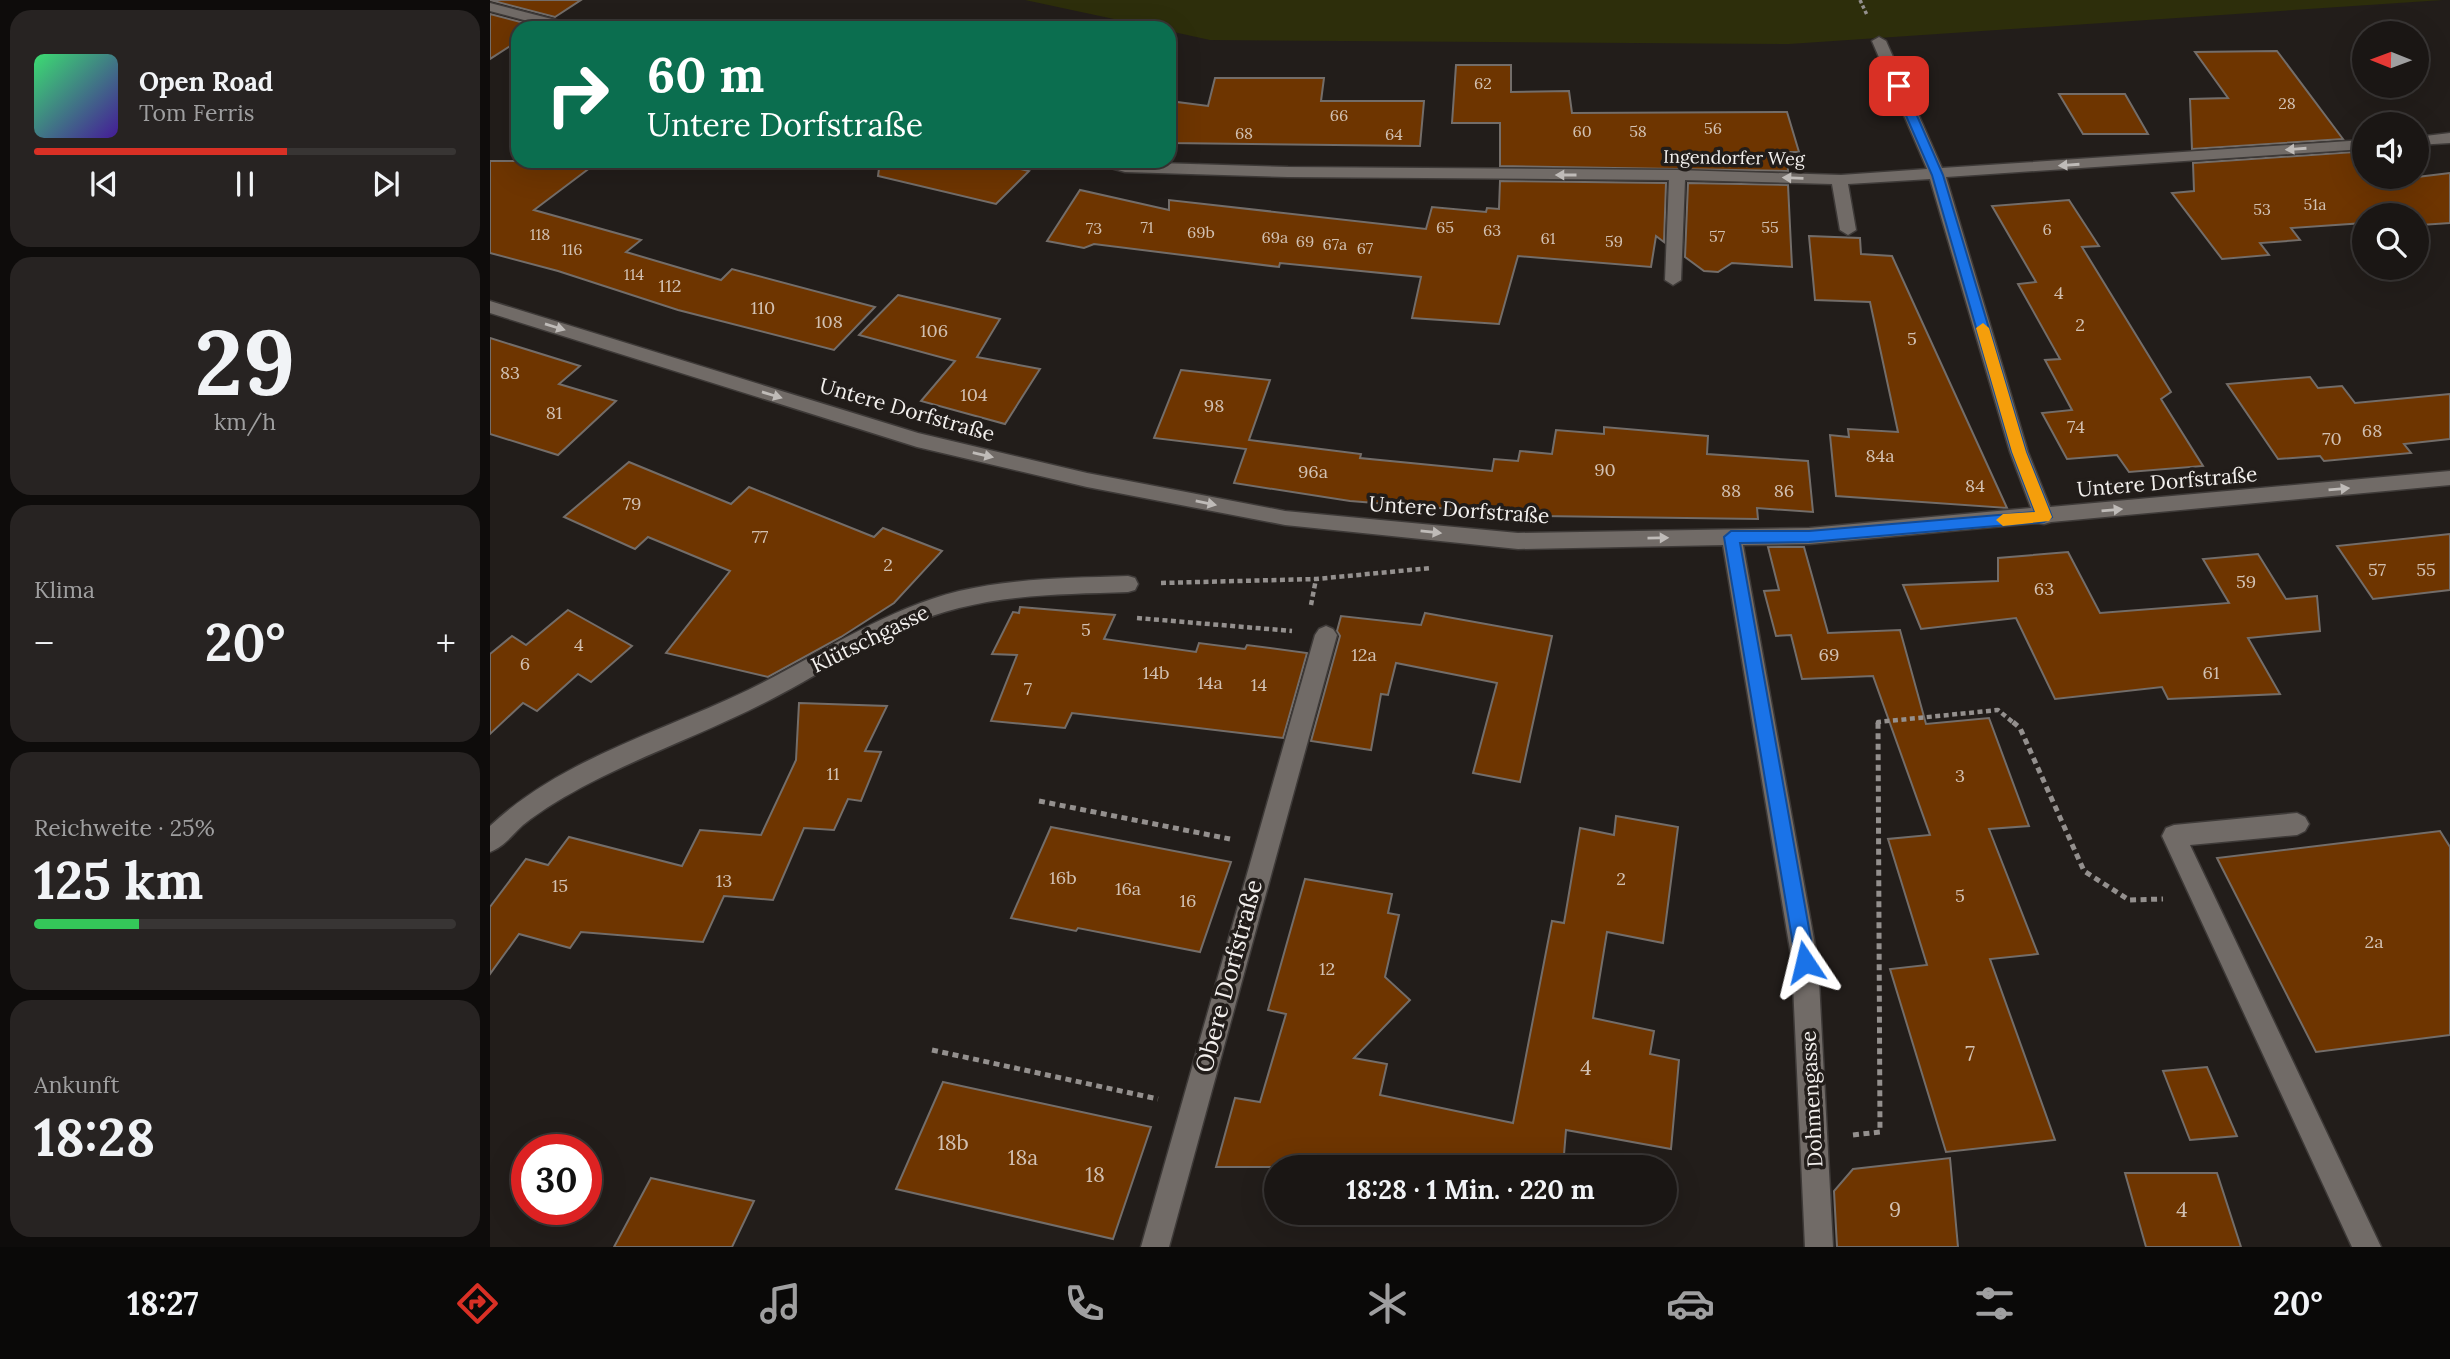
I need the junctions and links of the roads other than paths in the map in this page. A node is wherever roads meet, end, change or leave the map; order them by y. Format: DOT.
graph roads {
  1 [pos="490,7"];
  2 [pos="543,21"];
  3 [pos="1879,41"];
  4 [pos="2450,138"];
  5 [pos="2429,140"];
  6 [pos="2352,145"];
  7 [pos="1158,168"];
  8 [pos="1677,175"];
  9 [pos="1937,175"];
  10 [pos="1839,180"];
  11 [pos="1848,230"];
  12 [pos="1673,281"];
  13 [pos="490,307"];
  14 [pos="2450,478"];
  15 [pos="2044,517"];
  16 [pos="1731,537"];
  17 [pos="1128,584"];
  18 [pos="1326,635"];
  19 [pos="2297,824"];
  20 [pos="490,841"];
  21 [pos="1155,1247"];
  22 [pos="1819,1247"];
  23 [pos="2367,1247"];
  1 -- 2 [label="street"];
  3 -- 9 [label="street"];
  4 -- 5 [label="street"];
  6 -- 9 [label="street, Ingendorfer Weg, one-way"];
  8 -- 7 [label="street, Ingendorfer Weg, one-way"];
  10 -- 8 [label="street, Ingendorfer Weg, one-way"];
  8 -- 12 [label="street"];
  9 -- 10 [label="street, Ingendorfer Weg"];
  9 -- 15 [label="street"];
  10 -- 11 [label="street"];
  13 -- 16 [label="street, Untere Dorfstraße, one-way"];
  15 -- 14 [label="street, Untere Dorfstraße, one-way"];
  15 -- 16 [label="street, Untere Dorfstraße"];
  16 -- 22 [label="street, Dohmengasse"];
  17 -- 20 [label="street, Klütschgasse"];
  18 -- 21 [label="street, Obere Dorfstraße"];
  19 -- 23 [label="street"];
}
